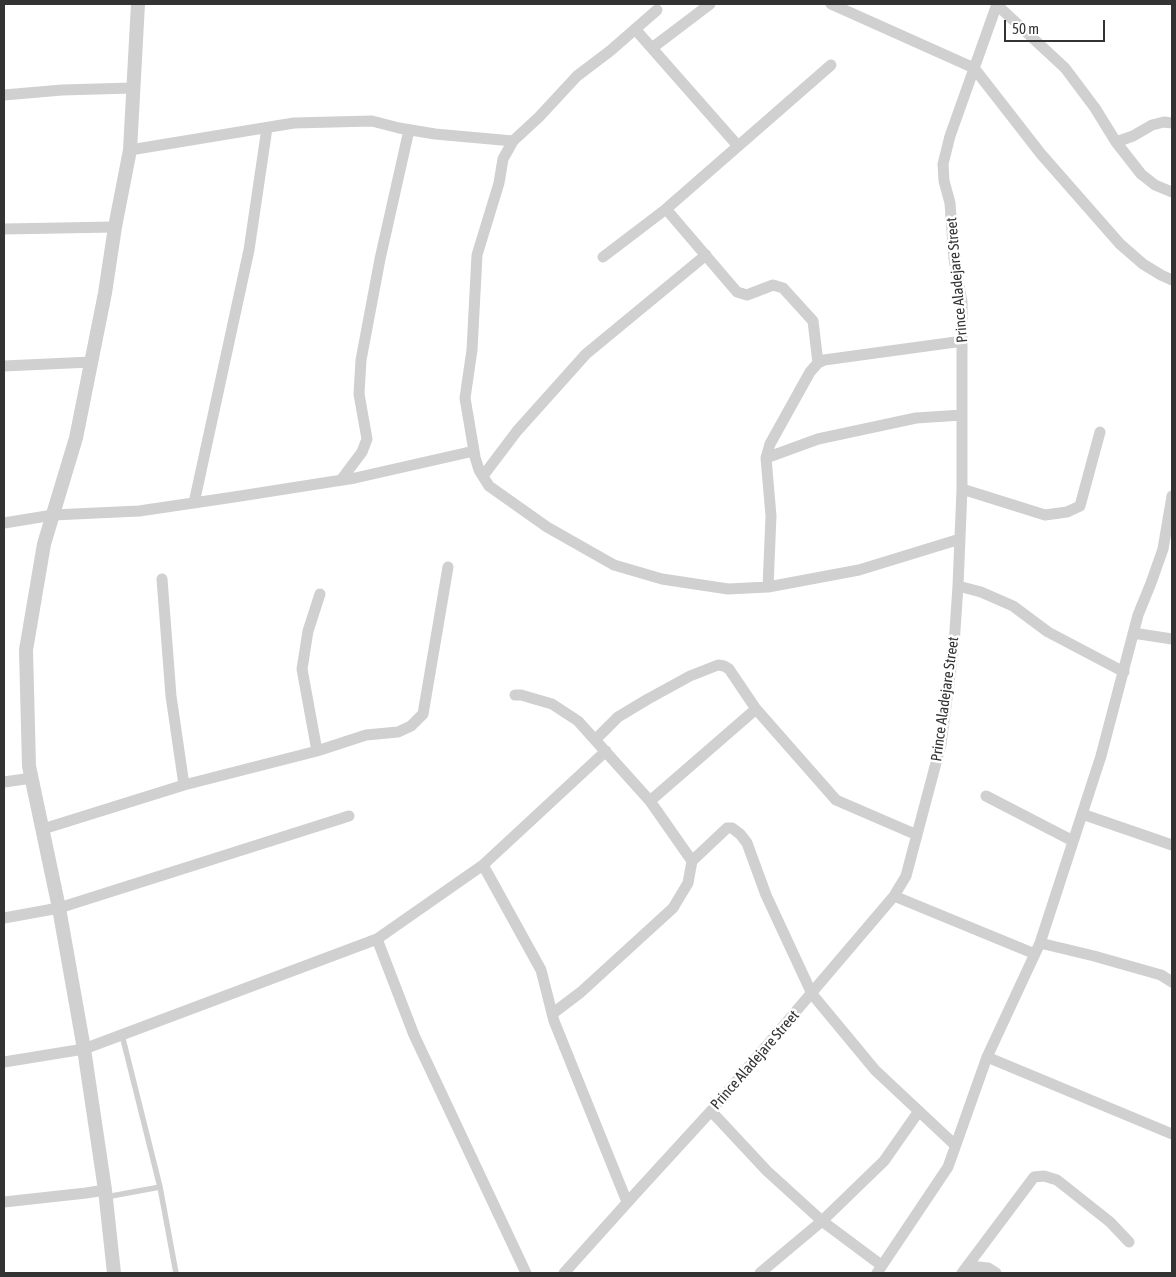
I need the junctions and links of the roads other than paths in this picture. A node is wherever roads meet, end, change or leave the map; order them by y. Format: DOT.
graph roads {
  1 [pos="138,4"];
  2 [pos="710,4"];
  3 [pos="831,4"];
  4 [pos="997,4"];
  5 [pos="657,10"];
  6 [pos="636,29"];
  7 [pos="652,48"];
  8 [pos="832,64"];
  9 [pos="974,68"];
  10 [pos="132,88"];
  11 [pos="4,95"];
  12 [pos="1172,123"];
  13 [pos="267,128"];
  14 [pos="409,130"];
  15 [pos="513,141"];
  16 [pos="1116,142"];
  17 [pos="738,146"];
  18 [pos="130,150"];
  19 [pos="1172,192"];
  20 [pos="666,209"];
  21 [pos="115,227"];
  22 [pos="4,229"];
  23 [pos="706,255"];
  24 [pos="602,257"];
  25 [pos="1172,280"];
  26 [pos="963,341"];
  27 [pos="91,362"];
  28 [pos="818,363"];
  29 [pos="4,366"];
  30 [pos="962,414"];
  31 [pos="1100,432"];
  32 [pos="474,451"];
  33 [pos="766,458"];
  34 [pos="483,476"];
  35 [pos="341,480"];
  36 [pos="962,489"];
  37 [pos="1172,496"];
  38 [pos="194,503"];
  39 [pos="53,515"];
  40 [pos="4,523"];
  41 [pos="960,539"];
  42 [pos="448,567"];
  43 [pos="162,579"];
  44 [pos="958,586"];
  45 [pos="768,587"];
  46 [pos="320,594"];
  47 [pos="1133,633"];
  48 [pos="1172,638"];
  49 [pos="1124,672"];
  50 [pos="515,695"];
  51 [pos="756,709"];
  52 [pos="595,740"];
  53 [pos="318,751"];
  54 [pos="606,751"];
  55 [pos="32,778"];
  56 [pos="4,782"];
  57 [pos="184,785"];
  58 [pos="986,796"];
  59 [pos="650,801"];
  60 [pos="1082,814"];
  61 [pos="349,816"];
  62 [pos="43,830"];
  63 [pos="917,835"];
  64 [pos="1073,841"];
  65 [pos="1172,845"];
  66 [pos="692,861"];
  67 [pos="483,865"];
  68 [pos="894,896"];
  69 [pos="59,908"];
  70 [pos="4,918"];
  71 [pos="378,939"];
  72 [pos="1040,942"];
  73 [pos="1035,954"];
  74 [pos="1172,982"];
  75 [pos="812,994"];
  76 [pos="552,1014"];
  77 [pos="122,1035"];
  78 [pos="84,1049"];
  79 [pos="987,1057"];
  80 [pos="4,1062"];
  81 [pos="711,1111"];
  82 [pos="919,1111"];
  83 [pos="1172,1134"];
  84 [pos="955,1144"];
  85 [pos="160,1188"];
  86 [pos="106,1194"];
  87 [pos="4,1202"];
  88 [pos="627,1202"];
  89 [pos="822,1221"];
  90 [pos="1129,1242"];
  91 [pos="879,1269"];
  92 [pos="965,1271"];
  93 [pos="569,1272"];
  94 [pos="114,1273"];
  95 [pos="176,1273"];
  96 [pos="526,1273"];
  97 [pos="760,1273"];
  98 [pos="996,1273"];
  1 -- 10 [label="street"];
  2 -- 7 [label="street"];
  3 -- 9 [label="street"];
  4 -- 9 [label="street, Prince Aladejare Street"];
  4 -- 16 [label="street"];
  5 -- 6 [label="street"];
  6 -- 7 [label="street"];
  6 -- 15 [label="street"];
  7 -- 17 [label="street"];
  8 -- 17 [label="street"];
  9 -- 25 [label="street"];
  9 -- 26 [label="street, Prince Aladejare Street"];
  10 -- 11 [label="street"];
  10 -- 18 [label="street"];
  12 -- 16 [label="street"];
  13 -- 14 [label="street"];
  13 -- 18 [label="street"];
  13 -- 38 [label="street"];
  14 -- 15 [label="street"];
  14 -- 35 [label="street"];
  15 -- 32 [label="street"];
  16 -- 19 [label="street"];
  17 -- 20 [label="street"];
  18 -- 21 [label="street"];
  20 -- 23 [label="street"];
  20 -- 24 [label="street"];
  21 -- 22 [label="street"];
  21 -- 27 [label="street"];
  23 -- 28 [label="street"];
  23 -- 34 [label="street"];
  26 -- 28 [label="street"];
  26 -- 30 [label="street, Prince Aladejare Street"];
  27 -- 29 [label="street"];
  27 -- 39 [label="street"];
  28 -- 33 [label="street"];
  30 -- 33 [label="street"];
  30 -- 36 [label="street, Prince Aladejare Street"];
  31 -- 36 [label="street"];
  32 -- 34 [label="street"];
  32 -- 35 [label="street"];
  33 -- 45 [label="street"];
  34 -- 45 [label="street"];
  35 -- 38 [label="street"];
  36 -- 41 [label="street, Prince Aladejare Street"];
  37 -- 47 [label="street"];
  38 -- 39 [label="street"];
  39 -- 40 [label="street"];
  39 -- 55 [label="street"];
  41 -- 44 [label="street, Prince Aladejare Street"];
  41 -- 45 [label="street"];
  42 -- 53 [label="street"];
  43 -- 57 [label="street"];
  44 -- 49 [label="street"];
  44 -- 63 [label="street, Prince Aladejare Street"];
  46 -- 53 [label="street"];
  47 -- 48 [label="street"];
  47 -- 49 [label="street"];
  49 -- 60 [label="street"];
  50 -- 52 [label="street"];
  51 -- 52 [label="street"];
  51 -- 59 [label="street"];
  51 -- 63 [label="street"];
  52 -- 54 [label="street"];
  53 -- 57 [label="street"];
  54 -- 59 [label="street"];
  54 -- 67 [label="street"];
  55 -- 56 [label="street"];
  55 -- 62 [label="street"];
  57 -- 62 [label="street"];
  58 -- 64 [label="street"];
  59 -- 66 [label="street"];
  60 -- 64 [label="street"];
  60 -- 65 [label="street"];
  61 -- 69 [label="street"];
  62 -- 69 [label="street"];
  63 -- 68 [label="street, Prince Aladejare Street"];
  64 -- 72 [label="street"];
  66 -- 75 [label="street"];
  66 -- 76 [label="street"];
  67 -- 71 [label="street"];
  67 -- 76 [label="street"];
  68 -- 73 [label="street"];
  68 -- 75 [label="street, Prince Aladejare Street"];
  69 -- 70 [label="street"];
  69 -- 78 [label="street"];
  71 -- 77 [label="street"];
  71 -- 96 [label="street"];
  72 -- 73 [label="street"];
  72 -- 74 [label="street"];
  73 -- 79 [label="street"];
  75 -- 81 [label="street, Prince Aladejare Street"];
  75 -- 82 [label="street"];
  76 -- 88 [label="street"];
  77 -- 78 [label="street"];
  77 -- 85 [label="lane"];
  78 -- 80 [label="street"];
  78 -- 86 [label="street"];
  79 -- 83 [label="street"];
  79 -- 84 [label="street"];
  81 -- 88 [label="street, Prince Aladejare Street"];
  81 -- 89 [label="street"];
  82 -- 84 [label="street"];
  82 -- 89 [label="street"];
  84 -- 91 [label="street"];
  85 -- 86 [label="lane"];
  85 -- 95 [label="lane"];
  86 -- 87 [label="street"];
  86 -- 94 [label="street"];
  88 -- 93 [label="street, Prince Aladejare Street"];
  89 -- 91 [label="street"];
  89 -- 97 [label="street"];
  90 -- 92 [label="street"];
  92 -- 98 [label="street"];
}
